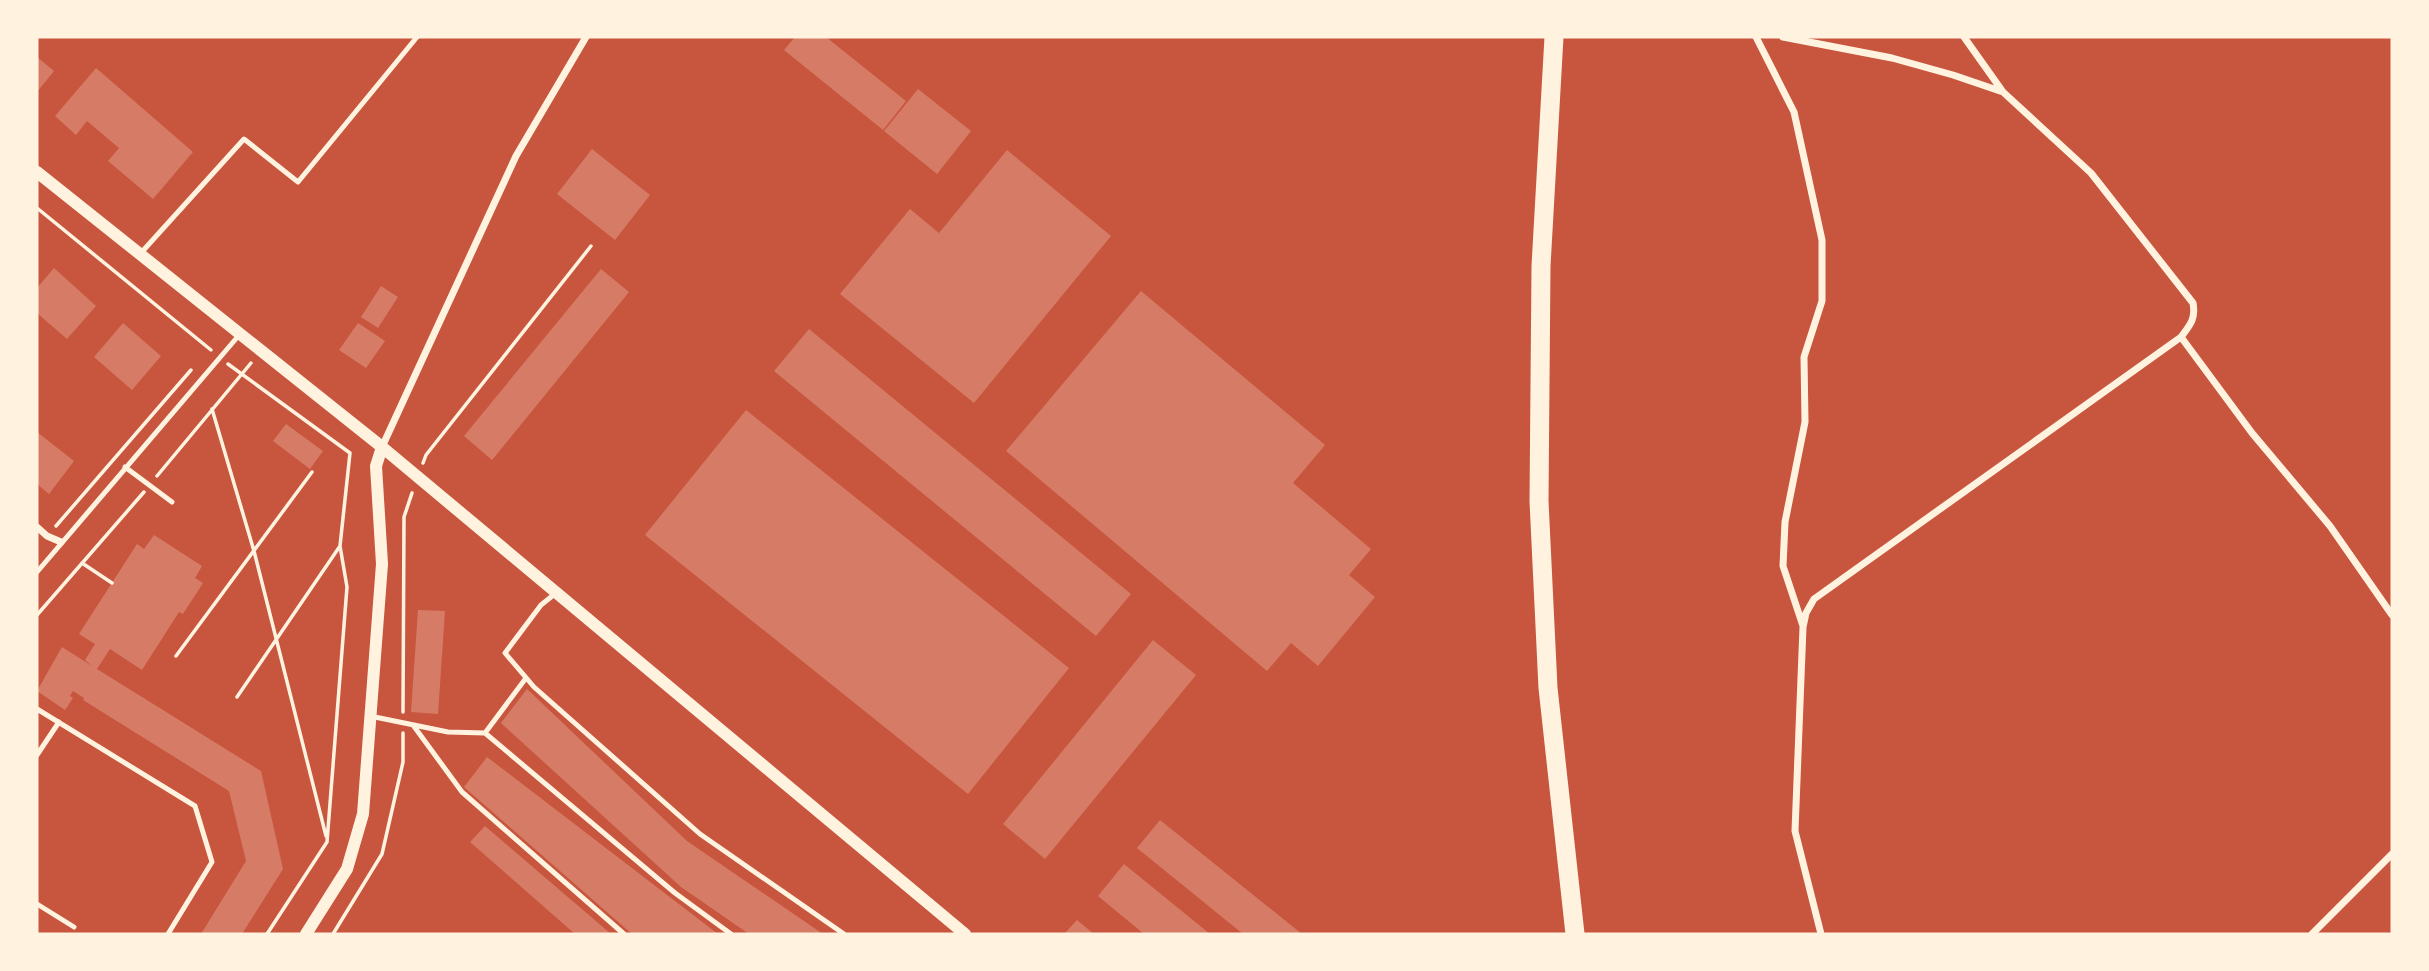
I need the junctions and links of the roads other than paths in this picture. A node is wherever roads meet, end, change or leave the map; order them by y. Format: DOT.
graph roads {
  1 [pos="417,37"];
  2 [pos="586,37"];
  3 [pos="1555,37"];
  4 [pos="1755,37"];
  5 [pos="1783,37"];
  6 [pos="1964,37"];
  7 [pos="2003,92"];
  8 [pos="37,172"];
  9 [pos="140,254"];
  10 [pos="234,330"];
  11 [pos="2181,337"];
  12 [pos="382,447"];
  13 [pos="125,467"];
  14 [pos="172,502"];
  15 [pos="37,527"];
  16 [pos="61,542"];
  17 [pos="37,572"];
  18 [pos="556,593"];
  19 [pos="2392,615"];
  20 [pos="1803,627"];
  21 [pos="526,678"];
  22 [pos="37,709"];
  23 [pos="370,716"];
  24 [pos="59,722"];
  25 [pos="414,725"];
  26 [pos="485,733"];
  27 [pos="37,755"];
  28 [pos="2392,854"];
  29 [pos="37,904"];
  30 [pos="74,927"];
  31 [pos="168,934"];
  32 [pos="306,934"];
  33 [pos="624,934"];
  34 [pos="731,934"];
  35 [pos="844,934"];
  36 [pos="965,934"];
  37 [pos="1575,934"];
  38 [pos="1821,934"];
  39 [pos="2312,934"];
  1 -- 9 [label="lane"];
  2 -- 12 [label="street"];
  3 -- 37 [label="highway"];
  4 -- 20 [label="street"];
  5 -- 7 [label="street"];
  6 -- 7 [label="street"];
  7 -- 11 [label="street"];
  8 -- 9 [label="street"];
  9 -- 10 [label="street"];
  10 -- 12 [label="street"];
  10 -- 13 [label="lane"];
  11 -- 19 [label="street"];
  11 -- 20 [label="street"];
  12 -- 18 [label="street"];
  12 -- 23 [label="street"];
  13 -- 14 [label="lane"];
  13 -- 16 [label="lane"];
  15 -- 16 [label="street"];
  16 -- 17 [label="lane"];
  18 -- 21 [label="lane"];
  18 -- 36 [label="street"];
  20 -- 38 [label="street"];
  21 -- 26 [label="lane"];
  21 -- 35 [label="lane"];
  22 -- 24 [label="lane"];
  23 -- 25 [label="lane"];
  23 -- 32 [label="street"];
  24 -- 27 [label="lane"];
  24 -- 31 [label="lane"];
  25 -- 26 [label="lane"];
  25 -- 33 [label="lane"];
  26 -- 34 [label="lane"];
  28 -- 39 [label="street"];
  29 -- 30 [label="lane"];
}
